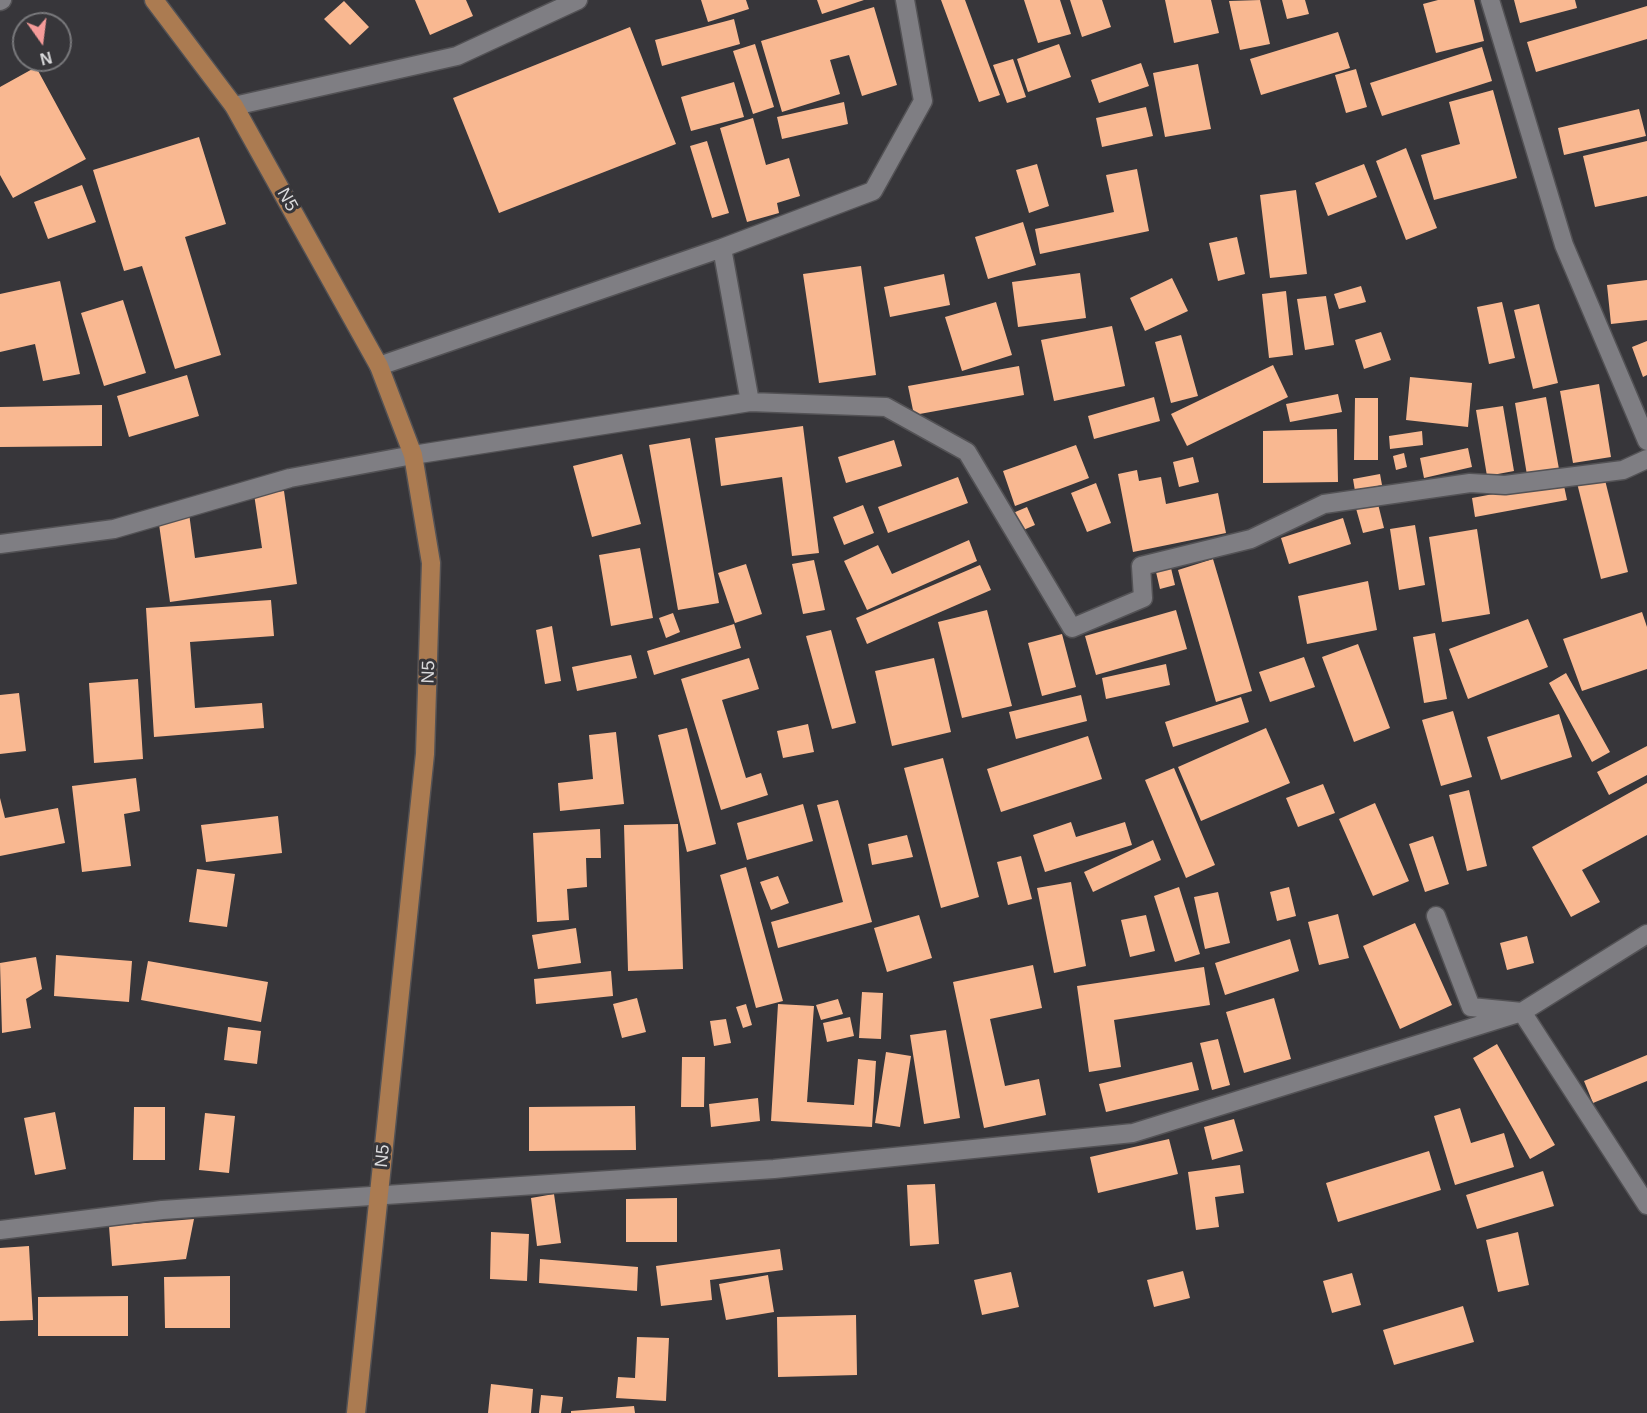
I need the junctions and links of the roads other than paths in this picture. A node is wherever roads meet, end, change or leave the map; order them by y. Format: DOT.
graph roads {
  1 [pos="154,0"];
  2 [pos="578,0"];
  3 [pos="905,0"];
  4 [pos="1491,0"];
  5 [pos="234,106"];
  6 [pos="722,248"];
  7 [pos="379,366"];
  8 [pos="750,402"];
  9 [pos="1647,441"];
  10 [pos="413,455"];
  11 [pos="1647,459"];
  12 [pos="0,544"];
  13 [pos="1436,916"];
  14 [pos="1647,934"];
  15 [pos="1522,1012"];
  16 [pos="379,1196"];
  17 [pos="1647,1205"];
  18 [pos="0,1230"];
  19 [pos="356,1413"];
  1 -- 5 [label="main road, N5 / N5"];
  2 -- 5 [label="street"];
  3 -- 6 [label="street"];
  4 -- 9 [label="street"];
  5 -- 7 [label="main road, N5 / N5"];
  6 -- 7 [label="street"];
  6 -- 8 [label="street"];
  7 -- 10 [label="main road, N5 / N5"];
  8 -- 10 [label="street"];
  8 -- 11 [label="street"];
  10 -- 12 [label="street"];
  10 -- 16 [label="main road, N5 / N5"];
  13 -- 15 [label="street"];
  14 -- 15 [label="street"];
  15 -- 16 [label="street"];
  15 -- 17 [label="street"];
  16 -- 18 [label="street"];
  16 -- 19 [label="main road, N5 / N5"];
}
